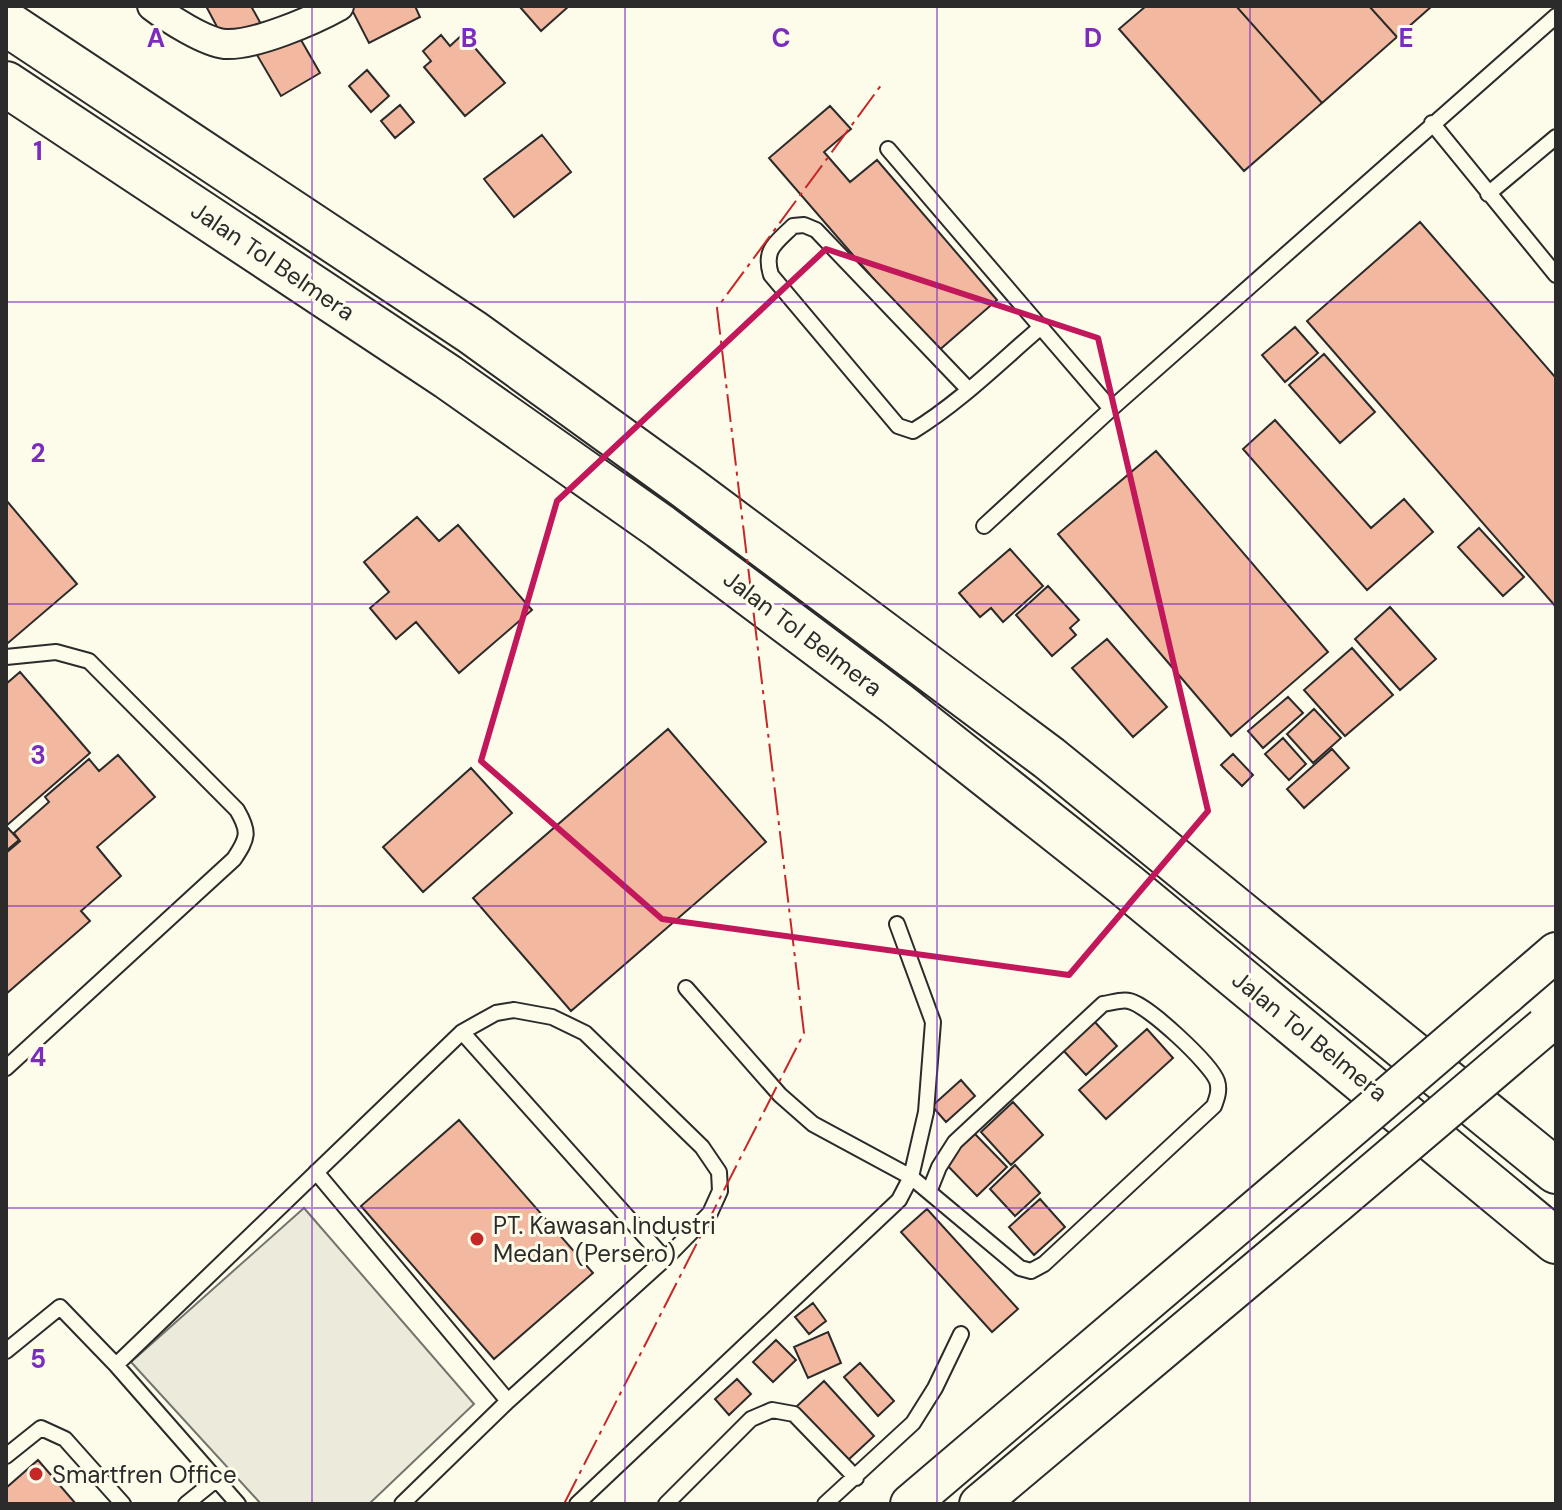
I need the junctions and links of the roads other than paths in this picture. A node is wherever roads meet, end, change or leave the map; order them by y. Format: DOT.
graph roads {
  1 [pos="152,6"];
  2 [pos="339,6"];
  3 [pos="1556,16"];
  4 [pos="6,23"];
  5 [pos="6,84"];
  6 [pos="1432,123"];
  7 [pos="1556,137"];
  8 [pos="888,149"];
  9 [pos="1488,194"];
  10 [pos="1556,275"];
  11 [pos="1041,327"];
  12 [pos="968,389"];
  13 [pos="1111,409"];
  14 [pos="984,526"];
  15 [pos="6,657"];
  16 [pos="897,924"];
  17 [pos="1556,952"];
  18 [pos="686,988"];
  19 [pos="1550,1021"];
  20 [pos="462,1032"];
  21 [pos="6,1068"];
  22 [pos="1556,1171"];
  23 [pos="316,1172"];
  24 [pos="911,1177"];
  25 [pos="929,1192"];
  26 [pos="1556,1241"];
  27 [pos="665,1259"];
  28 [pos="961,1334"];
  29 [pos="6,1351"];
  30 [pos="116,1365"];
  31 [pos="508,1401"];
  32 [pos="6,1456"];
  33 [pos="856,1478"];
  34 [pos="217,1479"];
  35 [pos="123,1504"];
  36 [pos="186,1504"];
  37 [pos="238,1504"];
  38 [pos="402,1504"];
  39 [pos="577,1504"];
  40 [pos="666,1504"];
  41 [pos="825,1504"];
  42 [pos="910,1504"];
  43 [pos="979,1504"];
  1 -- 2 [label="street"];
  3 -- 6 [label="lane"];
  4 -- 22 [label="highway, Jalan Tol Belmera"];
  5 -- 26 [label="highway, Jalan Tol Belmera"];
  6 -- 9 [label="lane"];
  6 -- 13 [label="lane"];
  7 -- 9 [label="lane"];
  8 -- 11 [label="lane"];
  9 -- 10 [label="lane"];
  11 -- 12 [label="lane"];
  11 -- 13 [label="lane"];
  12 -- 12 [label="lane"];
  13 -- 14 [label="lane"];
  15 -- 21 [label="lane"];
  16 -- 24 [label="lane"];
  17 -- 42 [label="street, bridge"];
  18 -- 24 [label="lane"];
  19 -- 43 [label="street, bridge"];
  20 -- 23 [label="lane"];
  20 -- 27 [label="lane"];
  20 -- 27 [label="lane"];
  23 -- 30 [label="lane"];
  23 -- 31 [label="lane"];
  24 -- 25 [label="lane"];
  24 -- 39 [label="lane"];
  25 -- 25 [label="lane"];
  27 -- 31 [label="lane"];
  28 -- 33 [label="lane"];
  29 -- 30 [label="lane"];
  30 -- 34 [label="lane"];
  31 -- 38 [label="lane"];
  32 -- 35 [label="lane"];
  33 -- 40 [label="lane"];
  33 -- 41 [label="lane"];
  34 -- 36 [label="lane"];
  34 -- 37 [label="lane"];
}
